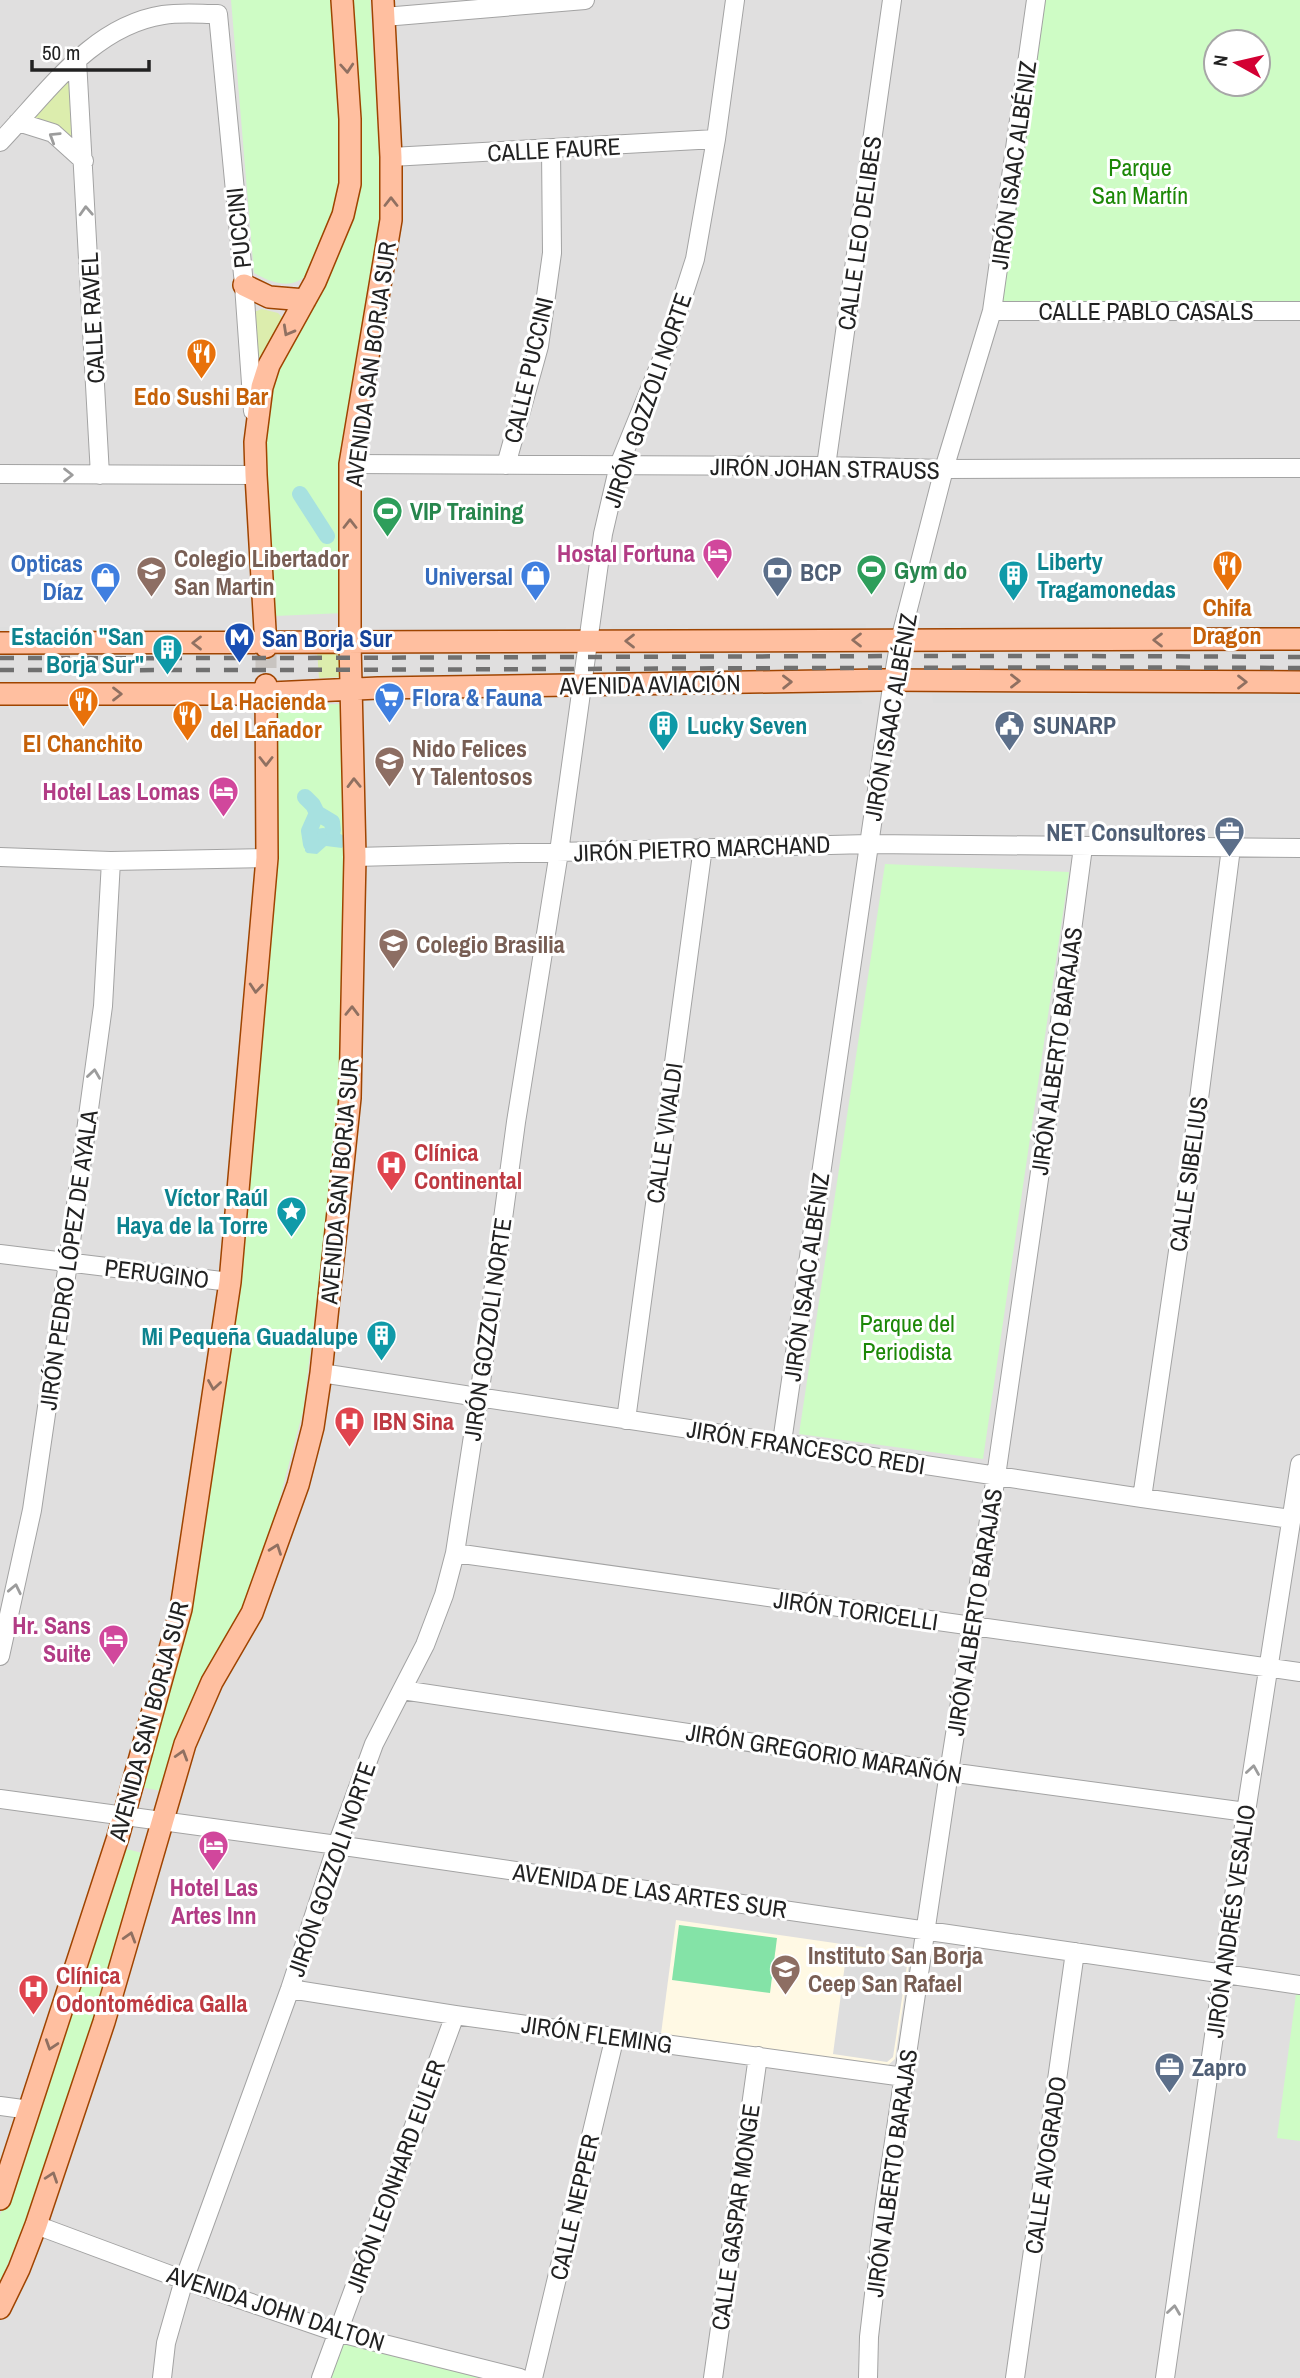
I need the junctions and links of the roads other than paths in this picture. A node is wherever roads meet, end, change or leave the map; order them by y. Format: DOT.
graph roads {
  1 [pos="342,0"];
  2 [pos="585,0"];
  3 [pos="735,0"];
  4 [pos="892,0"];
  5 [pos="1036,0"];
  6 [pos="384,8"];
  7 [pos="77,60"];
  8 [pos="19,122"];
  9 [pos="716,139"];
  10 [pos="0,142"];
  11 [pos="551,149"];
  12 [pos="391,157"];
  13 [pos="84,161"];
  14 [pos="244,285"];
  15 [pos="305,300"];
  16 [pos="992,310"];
  17 [pos="1300,311"];
  18 [pos="256,442"];
  19 [pos="351,464"];
  20 [pos="506,465"];
  21 [pos="619,465"];
  22 [pos="826,466"];
  23 [pos="1300,468"];
  24 [pos="944,470"];
  25 [pos="0,474"];
  26 [pos="100,475"];
  27 [pos="256,475"];
  28 [pos="1300,639"];
  29 [pos="587,640"];
  30 [pos="900,640"];
  31 [pos="350,642"];
  32 [pos="0,643"];
  33 [pos="266,645"];
  34 [pos="893,680"];
  35 [pos="1300,682"];
  36 [pos="582,685"];
  37 [pos="266,689"];
  38 [pos="352,690"];
  39 [pos="0,694"];
  40 [pos="869,844"];
  41 [pos="1083,846"];
  42 [pos="703,847"];
  43 [pos="1231,848"];
  44 [pos="1300,848"];
  45 [pos="559,852"];
  46 [pos="0,857"];
  47 [pos="355,857"];
  48 [pos="267,858"];
  49 [pos="111,861"];
  50 [pos="0,1254"];
  51 [pos="68,1263"];
  52 [pos="230,1282"];
  53 [pos="321,1373"];
  54 [pos="479,1397"];
  55 [pos="626,1420"];
  56 [pos="782,1442"];
  57 [pos="1300,1464"];
  58 [pos="996,1476"];
  59 [pos="1142,1499"];
  60 [pos="1292,1519"];
  61 [pos="454,1553"];
  62 [pos="971,1626"];
  63 [pos="2,1645"];
  64 [pos="1269,1667"];
  65 [pos="1300,1672"];
  66 [pos="402,1690"];
  67 [pos="949,1772"];
  68 [pos="0,1799"];
  69 [pos="1246,1812"];
  70 [pos="123,1816"];
  71 [pos="162,1821"];
  72 [pos="337,1845"];
  73 [pos="927,1930"];
  74 [pos="1075,1952"];
  75 [pos="1223,1974"];
  76 [pos="1300,1985"];
  77 [pos="290,1989"];
  78 [pos="455,2015"];
  79 [pos="615,2036"];
  80 [pos="758,2056"];
  81 [pos="904,2077"];
  82 [pos="0,2106"];
  83 [pos="30,2110"];
  84 [pos="0,2199"];
  85 [pos="36,2225"];
  86 [pos="184,2280"];
  87 [pos="0,2308"];
  88 [pos="336,2332"];
  89 [pos="162,2378"];
  90 [pos="321,2378"];
  91 [pos="520,2378"];
  92 [pos="533,2378"];
  93 [pos="713,2378"];
  94 [pos="868,2378"];
  95 [pos="1015,2378"];
  96 [pos="1165,2378"];
  1 -- 15 [label="main road, AVENIDA SAN BORJA SUR, one-way"];
  2 -- 6 [label="street"];
  3 -- 9 [label="street, JIRÓN GOZZOLI NORTE"];
  4 -- 22 [label="street, CALLE LEO DELIBES"];
  5 -- 16 [label="street, JIRÓN ISAAC ALBÉNIZ"];
  6 -- 12 [label="main road, AVENIDA SAN BORJA SUR"];
  7 -- 8 [label="street"];
  7 -- 13 [label="street, CALLE RAVEL"];
  7 -- 14 [label="street, PUCCINI"];
  8 -- 10 [label="street"];
  13 -- 8 [label="street, one-way"];
  9 -- 11 [label="street, CALLE FAURE"];
  9 -- 21 [label="street, JIRÓN GOZZOLI NORTE"];
  11 -- 12 [label="street, CALLE FAURE"];
  11 -- 20 [label="street, CALLE PUCCINI"];
  19 -- 12 [label="main road, AVENIDA SAN BORJA SUR, one-way"];
  26 -- 13 [label="street, CALLE RAVEL, one-way"];
  14 -- 15 [label="main road"];
  14 -- 18 [label="street, PUCCINI"];
  15 -- 18 [label="main road, AVENIDA SAN BORJA SUR, one-way"];
  16 -- 17 [label="street, CALLE PABLO CASALS"];
  16 -- 24 [label="street, JIRÓN ISAAC ALBÉNIZ"];
  18 -- 27 [label="main road, AVENIDA SAN BORJA SUR"];
  19 -- 20 [label="street, JIRÓN JOHAN STRAUSS"];
  31 -- 19 [label="main road, AVENIDA SAN BORJA SUR, one-way"];
  20 -- 21 [label="street, JIRÓN JOHAN STRAUSS"];
  21 -- 22 [label="street, JIRÓN JOHAN STRAUSS"];
  21 -- 29 [label="street, JIRÓN GOZZOLI NORTE"];
  22 -- 24 [label="street, JIRÓN JOHAN STRAUSS"];
  23 -- 24 [label="street, JIRÓN JOHAN STRAUSS"];
  24 -- 30 [label="street, JIRÓN ISAAC ALBÉNIZ"];
  25 -- 26 [label="street, one-way"];
  26 -- 27 [label="street"];
  27 -- 33 [label="main road, AVENIDA SAN BORJA SUR"];
  28 -- 30 [label="main road, AVENIDA AVIACIÓN, one-way"];
  30 -- 29 [label="main road, AVENIDA AVIACIÓN, one-way"];
  29 -- 31 [label="main road, AVENIDA AVIACIÓN"];
  29 -- 36 [label="street, JIRÓN GOZZOLI NORTE"];
  30 -- 34 [label="street, JIRÓN ISAAC ALBÉNIZ"];
  31 -- 33 [label="main road, AVENIDA AVIACIÓN"];
  31 -- 38 [label="main road, AVENIDA SAN BORJA SUR"];
  33 -- 32 [label="main road, AVENIDA AVIACIÓN, one-way"];
  34 -- 35 [label="main road, AVENIDA AVIACIÓN, one-way"];
  36 -- 34 [label="main road, AVENIDA AVIACIÓN, one-way"];
  34 -- 40 [label="street, JIRÓN ISAAC ALBÉNIZ"];
  36 -- 38 [label="main road, AVENIDA AVIACIÓN"];
  36 -- 45 [label="street, JIRÓN GOZZOLI NORTE"];
  37 -- 38 [label="main road, AVENIDA AVIACIÓN"];
  39 -- 37 [label="main road, AVENIDA AVIACIÓN, one-way"];
  37 -- 48 [label="main road, AVENIDA SAN BORJA SUR, one-way"];
  47 -- 38 [label="main road, AVENIDA SAN BORJA SUR, one-way"];
  40 -- 41 [label="street, JIRÓN PIETRO MARCHAND"];
  40 -- 42 [label="street, JIRÓN PIETRO MARCHAND"];
  40 -- 56 [label="street, JIRÓN ISAAC ALBÉNIZ"];
  41 -- 43 [label="street, JIRÓN PIETRO MARCHAND"];
  41 -- 58 [label="street, JIRÓN ALBERTO BARAJAS"];
  42 -- 45 [label="street, JIRÓN PIETRO MARCHAND"];
  42 -- 55 [label="street, CALLE VIVALDI"];
  43 -- 44 [label="street, JIRÓN PIETRO MARCHAND"];
  43 -- 59 [label="street, CALLE SIBELIUS"];
  45 -- 47 [label="street, JIRÓN PIETRO MARCHAND"];
  45 -- 54 [label="street, JIRÓN GOZZOLI NORTE"];
  46 -- 49 [label="street"];
  53 -- 47 [label="main road, AVENIDA SAN BORJA SUR, one-way"];
  48 -- 49 [label="street"];
  48 -- 52 [label="main road, AVENIDA SAN BORJA SUR, one-way"];
  51 -- 49 [label="street, JIRÓN PEDRO LÓPEZ DE AYALA, one-way"];
  50 -- 51 [label="street, PERUGINO"];
  51 -- 52 [label="street, PERUGINO"];
  63 -- 51 [label="street, JIRÓN PEDRO LÓPEZ DE AYALA, one-way"];
  52 -- 70 [label="main road, AVENIDA SAN BORJA SUR, one-way"];
  53 -- 54 [label="street, JIRÓN FRANCESCO REDI"];
  71 -- 53 [label="main road, AVENIDA SAN BORJA SUR, one-way"];
  54 -- 55 [label="street, JIRÓN FRANCESCO REDI"];
  54 -- 61 [label="street, JIRÓN GOZZOLI NORTE"];
  55 -- 56 [label="street, JIRÓN FRANCESCO REDI"];
  56 -- 58 [label="street, JIRÓN FRANCESCO REDI"];
  57 -- 60 [label="street, JIRÓN ANDRÉS VESALIO"];
  58 -- 59 [label="street, JIRÓN FRANCESCO REDI"];
  58 -- 62 [label="street, JIRÓN ALBERTO BARAJAS"];
  59 -- 60 [label="street, JIRÓN FRANCESCO REDI"];
  60 -- 64 [label="street, JIRÓN ANDRÉS VESALIO"];
  61 -- 62 [label="street, JIRÓN TORICELLI"];
  61 -- 66 [label="street, JIRÓN GOZZOLI NORTE"];
  62 -- 64 [label="street, JIRÓN TORICELLI"];
  62 -- 67 [label="street, JIRÓN ALBERTO BARAJAS"];
  64 -- 65 [label="street, JIRÓN TORICELLI"];
  69 -- 64 [label="street, JIRÓN ANDRÉS VESALIO, one-way"];
  66 -- 67 [label="street, JIRÓN GREGORIO MARAÑÓN"];
  66 -- 72 [label="street, JIRÓN GOZZOLI NORTE"];
  67 -- 69 [label="street, JIRÓN GREGORIO MARAÑÓN"];
  67 -- 73 [label="street, JIRÓN ALBERTO BARAJAS"];
  68 -- 70 [label="street, AVENIDA DE LAS ARTES SUR"];
  69 -- 75 [label="street, JIRÓN ANDRÉS VESALIO"];
  70 -- 71 [label="street, AVENIDA DE LAS ARTES SUR"];
  70 -- 83 [label="main road, AVENIDA SAN BORJA SUR, one-way"];
  71 -- 72 [label="street, AVENIDA DE LAS ARTES SUR"];
  85 -- 71 [label="main road, AVENIDA SAN BORJA SUR, one-way"];
  72 -- 73 [label="street, AVENIDA DE LAS ARTES SUR"];
  72 -- 77 [label="street, JIRÓN GOZZOLI NORTE"];
  73 -- 74 [label="street, AVENIDA DE LAS ARTES SUR"];
  73 -- 81 [label="street, JIRÓN ALBERTO BARAJAS"];
  74 -- 75 [label="street, AVENIDA DE LAS ARTES SUR"];
  74 -- 95 [label="street, CALLE AVOGRADO"];
  75 -- 76 [label="street, AVENIDA DE LAS ARTES SUR"];
  96 -- 75 [label="street, JIRÓN ANDRÉS VESALIO, one-way"];
  77 -- 78 [label="street, JIRÓN FLEMING"];
  77 -- 86 [label="street, JIRÓN GOZZOLI NORTE"];
  78 -- 79 [label="street, JIRÓN FLEMING"];
  78 -- 88 [label="street, JIRÓN LEONHARD EULER"];
  79 -- 80 [label="street, JIRÓN FLEMING"];
  79 -- 92 [label="street, CALLE NEPPER"];
  80 -- 81 [label="street, JIRÓN FLEMING"];
  80 -- 93 [label="street, CALLE GASPAR MONGE"];
  81 -- 94 [label="street, JIRÓN ALBERTO BARAJAS"];
  82 -- 83 [label="street"];
  83 -- 84 [label="main road, AVENIDA SAN BORJA SUR"];
  85 -- 86 [label="street, AVENIDA JOHN DALTON"];
  85 -- 87 [label="main road, AVENIDA SAN BORJA SUR"];
  86 -- 88 [label="street, AVENIDA JOHN DALTON"];
  86 -- 89 [label="street, JIRÓN GOZZOLI NORTE"];
  88 -- 90 [label="street, JIRÓN LEONHARD EULER"];
  88 -- 91 [label="street, AVENIDA JOHN DALTON"];
}
